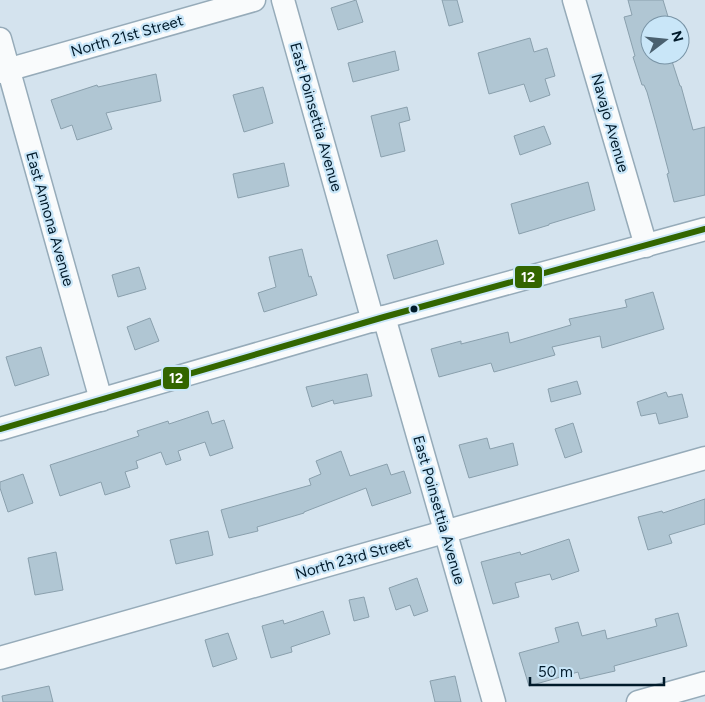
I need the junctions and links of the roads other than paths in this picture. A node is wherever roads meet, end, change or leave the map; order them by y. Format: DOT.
graph roads {
  1 [pos="254,0"];
  2 [pos="283,0"];
  3 [pos="574,0"];
  4 [pos="0,39"];
  5 [pos="4,71"];
  6 [pos="705,229"];
  7 [pos="646,246"];
  8 [pos="379,319"];
  9 [pos="101,400"];
  10 [pos="0,429"];
  11 [pos="705,458"];
  12 [pos="445,532"];
  13 [pos="0,658"];
  14 [pos="705,683"];
  15 [pos="494,702"];
  16 [pos="638,702"];
  1 -- 5 [label="street, North 21st Street"];
  2 -- 8 [label="street, East Poinsettia Avenue"];
  3 -- 7 [label="street, Navajo Avenue"];
  4 -- 5 [label="street, East Annona Avenue"];
  5 -- 9 [label="street, East Annona Avenue"];
  6 -- 7 [label="street"];
  7 -- 8 [label="street"];
  8 -- 9 [label="street"];
  8 -- 12 [label="street, East Poinsettia Avenue"];
  9 -- 10 [label="street"];
  11 -- 12 [label="street, North 23rd Street"];
  12 -- 13 [label="street, North 23rd Street"];
  12 -- 15 [label="street, East Poinsettia Avenue"];
  14 -- 16 [label="street"];
}
